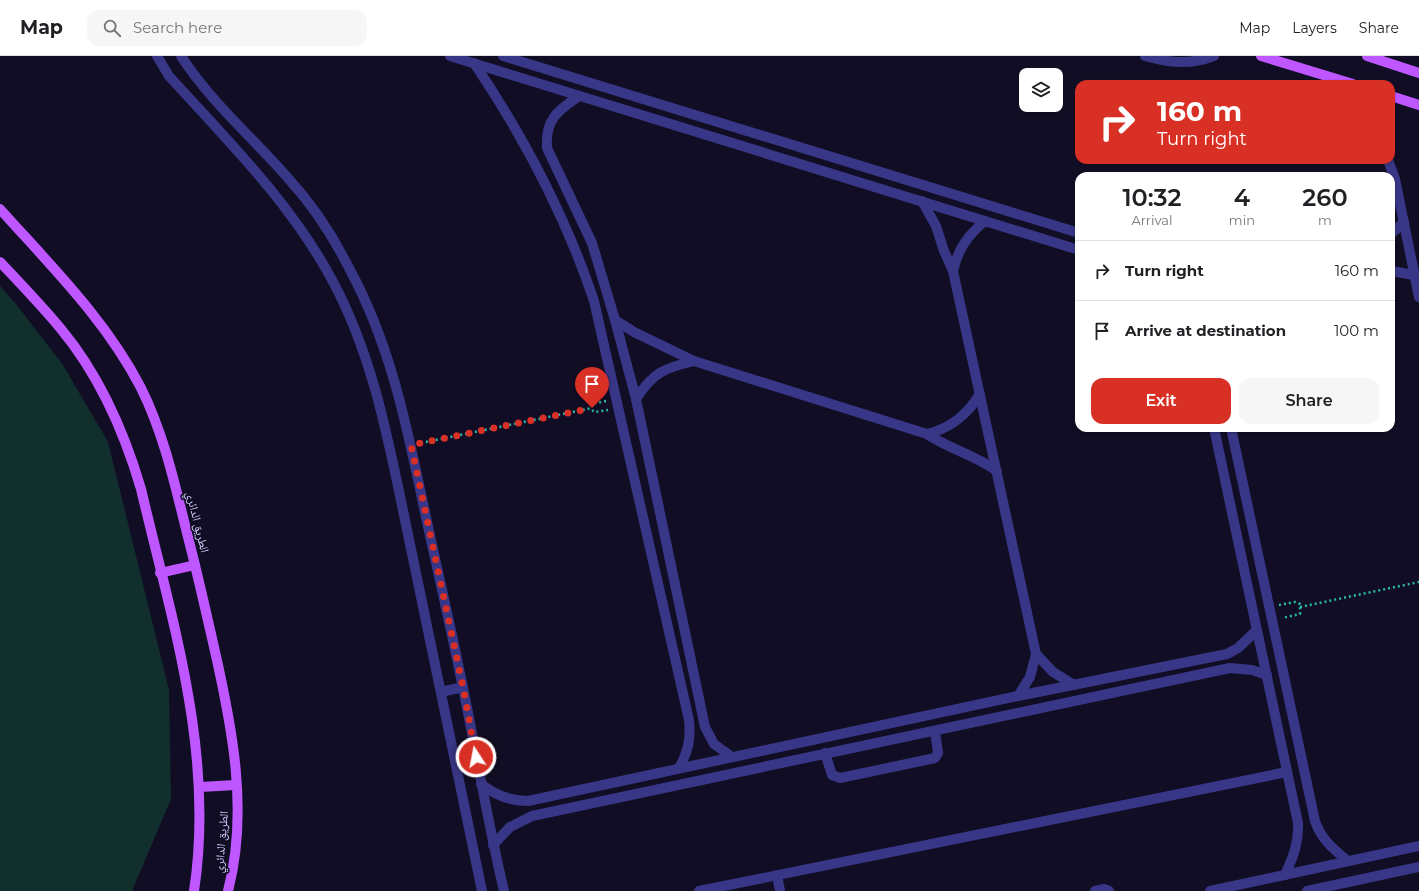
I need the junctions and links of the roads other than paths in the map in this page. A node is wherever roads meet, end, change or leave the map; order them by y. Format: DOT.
graph roads {
  1 [pos="157,56"];
  2 [pos="181,56"];
  3 [pos="450,56"];
  4 [pos="502,56"];
  5 [pos="1145,56"];
  6 [pos="1214,56"];
  7 [pos="1261,56"];
  8 [pos="1367,56"];
  9 [pos="474,63"];
  10 [pos="1419,72"];
  11 [pos="1337,80"];
  12 [pos="579,96"];
  13 [pos="1395,97"];
  14 [pos="214,99"];
  15 [pos="1419,105"];
  16 [pos="200,110"];
  17 [pos="724,123"];
  18 [pos="718,138"];
  19 [pos="1395,179"];
  20 [pos="922,201"];
  21 [pos="0,209"];
  22 [pos="986,221"];
  23 [pos="1404,222"];
  24 [pos="1395,230"];
  25 [pos="1075,231"];
  26 [pos="1075,249"];
  27 [pos="0,262"];
  28 [pos="953,271"];
  29 [pos="1395,272"];
  30 [pos="1414,275"];
  31 [pos="1419,297"];
  32 [pos="615,320"];
  33 [pos="694,360"];
  34 [pos="980,394"];
  35 [pos="636,399"];
  36 [pos="1215,432"];
  37 [pos="1232,432"];
  38 [pos="927,434"];
  39 [pos="997,471"];
  40 [pos="1242,479"];
  41 [pos="1226,482"];
  42 [pos="1251,525"];
  43 [pos="1236,528"];
  44 [pos="195,565"];
  45 [pos="160,573"];
  46 [pos="1257,630"];
  47 [pos="1036,654"];
  48 [pos="1267,675"];
  49 [pos="1077,684"];
  50 [pos="463,687"];
  51 [pos="442,692"];
  52 [pos="1018,696"];
  53 [pos="1083,699"];
  54 [pos="935,731"];
  55 [pos="766,750"];
  56 [pos="1299,751"];
  57 [pos="825,753"];
  58 [pos="1284,754"];
  59 [pos="732,757"];
  60 [pos="770,765"];
  61 [pos="679,768"];
  62 [pos="1287,772"];
  63 [pos="481,784"];
  64 [pos="236,785"];
  65 [pos="200,787"];
  66 [pos="493,845"];
  67 [pos="1419,846"];
  68 [pos="1348,861"];
  69 [pos="1419,867"];
  70 [pos="777,875"];
  71 [pos="1285,875"];
  72 [pos="194,891"];
  73 [pos="228,891"];
  74 [pos="482,891"];
  75 [pos="504,891"];
  76 [pos="699,891"];
  77 [pos="780,891"];
  78 [pos="1095,891"];
  79 [pos="1109,891"];
  80 [pos="1210,891"];
  81 [pos="1307,891"];
  1 -- 16 [label="street"];
  2 -- 14 [label="street"];
  3 -- 9 [label="street"];
  4 -- 17 [label="street"];
  5 -- 6 [label="street"];
  7 -- 11 [label="main road"];
  8 -- 10 [label="main road"];
  9 -- 12 [label="street"];
  9 -- 61 [label="street"];
  12 -- 18 [label="street"];
  12 -- 32 [label="street"];
  13 -- 15 [label="main road"];
  14 -- 16 [label="street"];
  14 -- 50 [label="street"];
  16 -- 51 [label="street"];
  17 -- 18 [label="street"];
  17 -- 25 [label="street"];
  18 -- 20 [label="street"];
  19 -- 23 [label="street"];
  20 -- 22 [label="street"];
  20 -- 28 [label="street"];
  21 -- 44 [label="main road, الطريق الدائري"];
  22 -- 26 [label="street"];
  22 -- 28 [label="street"];
  23 -- 24 [label="street"];
  23 -- 30 [label="street"];
  27 -- 45 [label="main road, الطريق الدائري"];
  28 -- 34 [label="street"];
  29 -- 30 [label="street"];
  30 -- 31 [label="street"];
  32 -- 33 [label="street"];
  32 -- 35 [label="street"];
  33 -- 35 [label="street"];
  33 -- 38 [label="street"];
  34 -- 38 [label="street"];
  34 -- 39 [label="street"];
  35 -- 59 [label="street"];
  36 -- 41 [label="street"];
  37 -- 40 [label="street"];
  38 -- 39 [label="street"];
  39 -- 47 [label="street"];
  40 -- 41 [label="street"];
  40 -- 42 [label="street"];
  41 -- 43 [label="street"];
  42 -- 43 [label="street"];
  42 -- 56 [label="street"];
  43 -- 46 [label="street"];
  44 -- 45 [label="main road"];
  44 -- 64 [label="main road, الطريق الدائري"];
  45 -- 65 [label="main road, الطريق الدائري"];
  46 -- 48 [label="street"];
  46 -- 49 [label="street"];
  47 -- 49 [label="street"];
  47 -- 52 [label="street"];
  48 -- 53 [label="street"];
  48 -- 58 [label="street"];
  49 -- 52 [label="street"];
  49 -- 53 [label="street"];
  50 -- 51 [label="street"];
  50 -- 63 [label="street"];
  51 -- 74 [label="street"];
  52 -- 55 [label="street"];
  53 -- 54 [label="street"];
  54 -- 57 [label="street"];
  54 -- 57 [label="street"];
  55 -- 59 [label="street"];
  55 -- 60 [label="street"];
  56 -- 58 [label="street"];
  56 -- 68 [label="street"];
  57 -- 60 [label="street"];
  58 -- 62 [label="street"];
  59 -- 61 [label="street"];
  60 -- 66 [label="street"];
  61 -- 63 [label="street"];
  62 -- 70 [label="street"];
  62 -- 71 [label="street"];
  63 -- 66 [label="street"];
  64 -- 65 [label="main road"];
  64 -- 73 [label="main road, الطريق الدائري"];
  65 -- 72 [label="main road, الطريق الدائري"];
  66 -- 75 [label="street"];
  67 -- 68 [label="street"];
  68 -- 71 [label="street"];
  69 -- 81 [label="street"];
  70 -- 76 [label="street"];
  70 -- 77 [label="street"];
  71 -- 80 [label="street"];
  78 -- 79 [label="street"];
}
